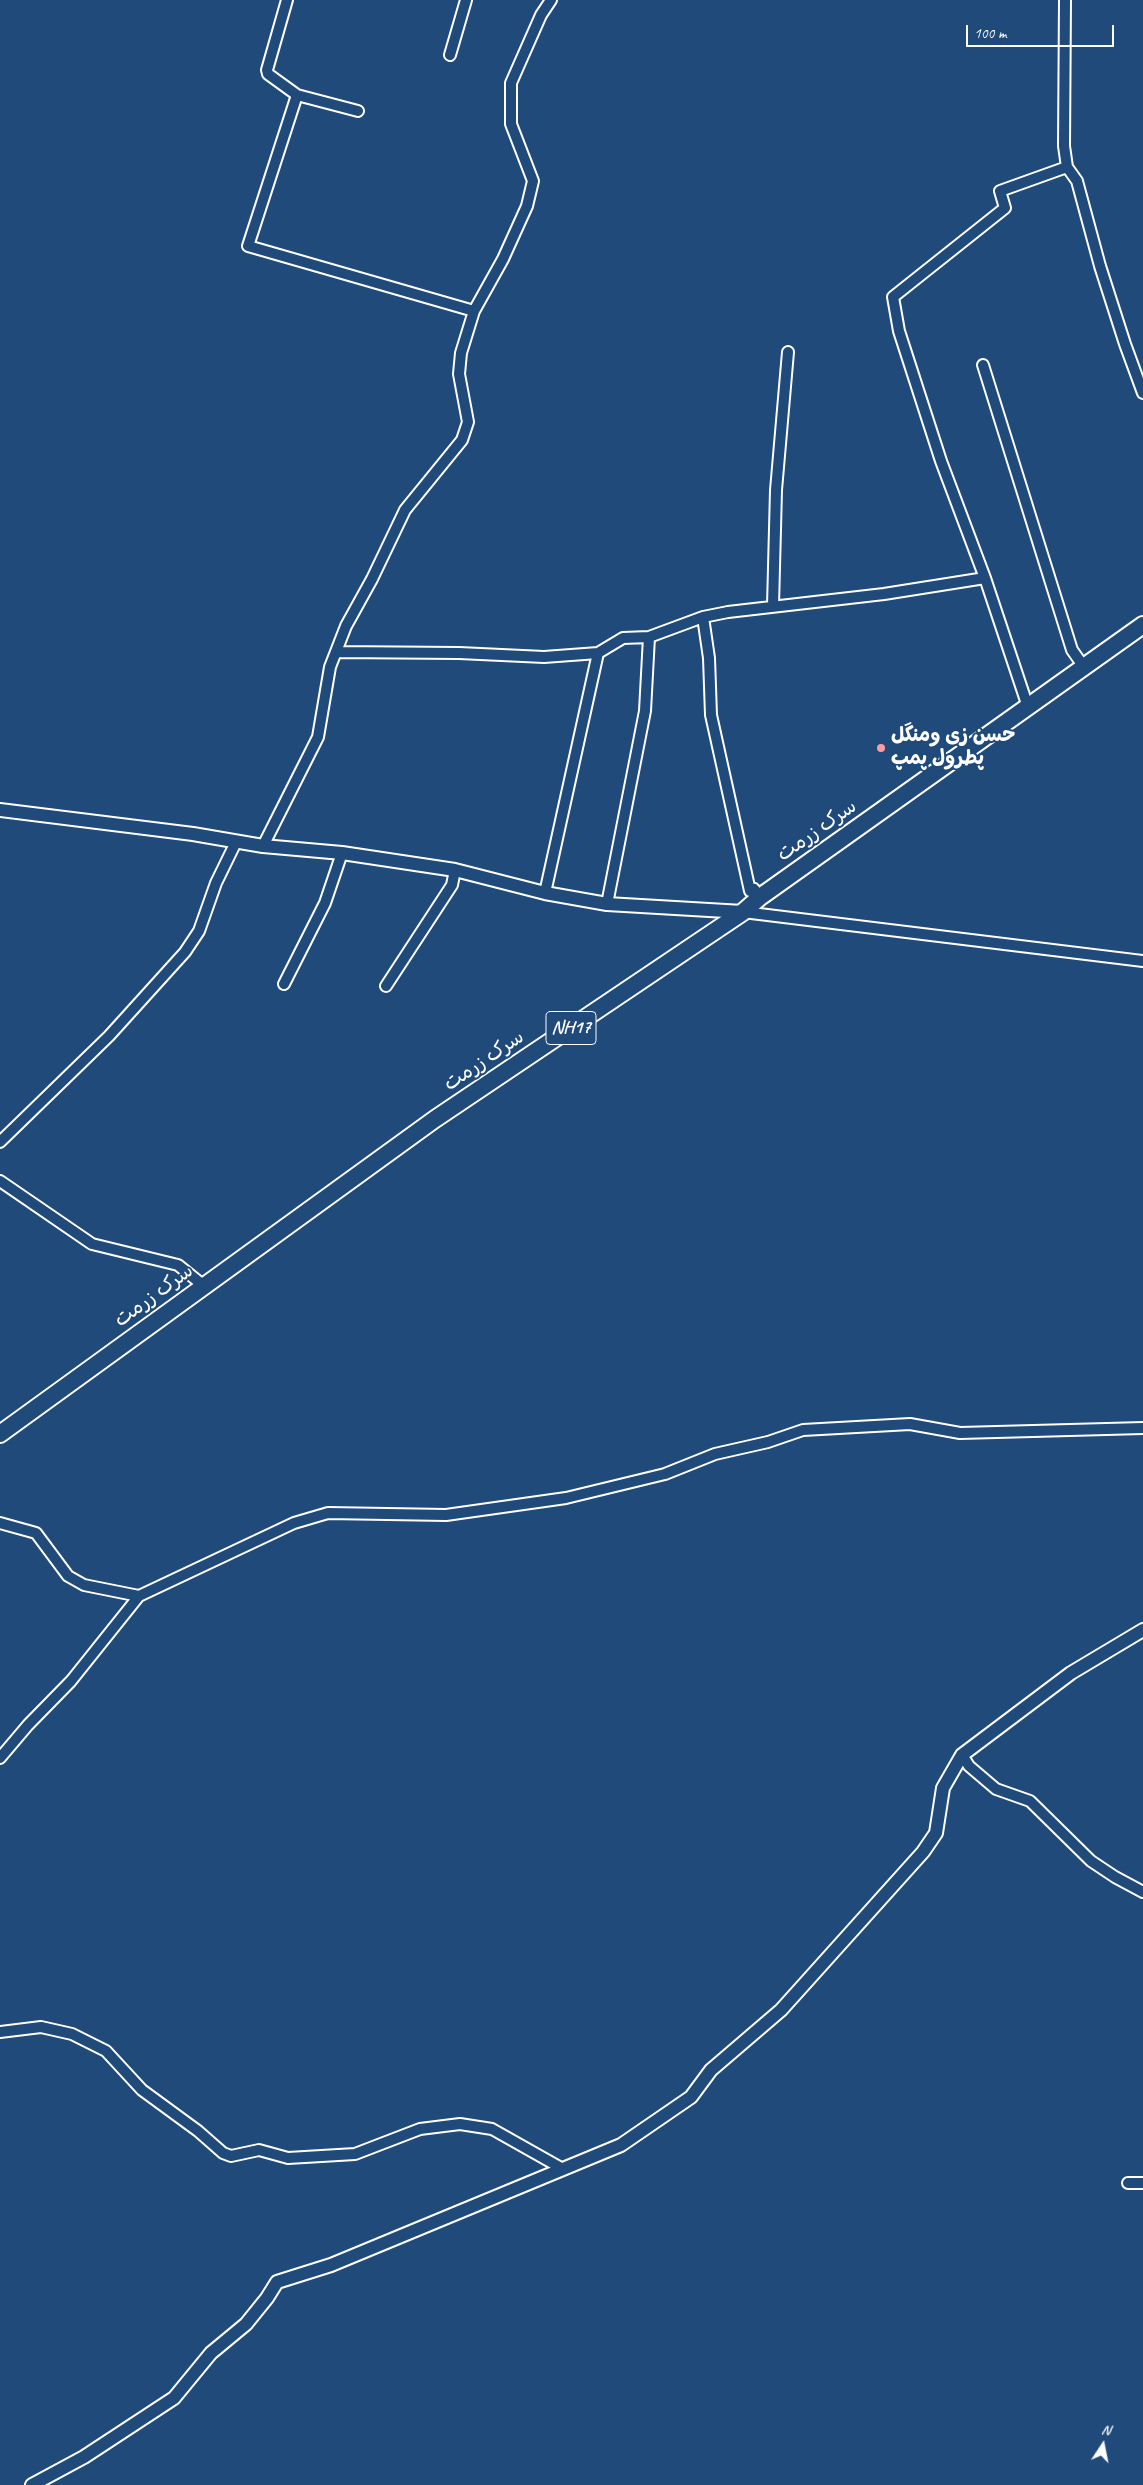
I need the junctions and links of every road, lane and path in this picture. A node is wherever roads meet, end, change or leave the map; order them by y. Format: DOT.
graph roads {
  1 [pos="287,0"];
  2 [pos="466,0"];
  3 [pos="551,0"];
  4 [pos="1065,0"];
  5 [pos="450,55"];
  6 [pos="297,95"];
  7 [pos="358,111"];
  8 [pos="1067,167"];
  9 [pos="474,311"];
  10 [pos="788,352"];
  11 [pos="983,365"];
  12 [pos="1143,393"];
  13 [pos="985,578"];
  14 [pos="773,606"];
  15 [pos="703,618"];
  16 [pos="1143,625"];
  17 [pos="649,637"];
  18 [pos="336,652"];
  19 [pos="598,652"];
  20 [pos="1084,667"];
  21 [pos="1028,707"];
  22 [pos="0,810"];
  23 [pos="236,842"];
  24 [pos="264,846"];
  25 [pos="342,853"];
  26 [pos="455,870"];
  27 [pos="545,893"];
  28 [pos="760,897"];
  29 [pos="607,904"];
  30 [pos="743,912"];
  31 [pos="1143,961"];
  32 [pos="284,984"];
  33 [pos="386,986"];
  34 [pos="0,1142"];
  35 [pos="0,1181"];
  36 [pos="204,1286"];
  37 [pos="1143,1428"];
  38 [pos="0,1434"];
  39 [pos="0,1523"];
  40 [pos="139,1596"];
  41 [pos="1143,1630"];
  42 [pos="962,1755"];
  43 [pos="0,1758"];
  44 [pos="1143,1892"];
  45 [pos="0,2032"];
  46 [pos="563,2168"];
  47 [pos="1128,2183"];
  48 [pos="1143,2183"];
  49 [pos="32,2485"];
  1 -- 6 [label="street"];
  2 -- 5 [label="street"];
  3 -- 9 [label="street"];
  4 -- 8 [label="street"];
  6 -- 7 [label="street"];
  6 -- 9 [label="street"];
  8 -- 12 [label="street"];
  8 -- 13 [label="street"];
  9 -- 18 [label="street"];
  10 -- 14 [label="street"];
  11 -- 20 [label="street"];
  13 -- 14 [label="street"];
  13 -- 21 [label="street"];
  14 -- 15 [label="street"];
  15 -- 17 [label="street"];
  15 -- 28 [label="street"];
  16 -- 20 [label="highway, سرک زرمت / NH17"];
  17 -- 19 [label="street"];
  17 -- 29 [label="street"];
  18 -- 19 [label="street"];
  18 -- 24 [label="street"];
  19 -- 27 [label="street"];
  20 -- 21 [label="highway, سرک زرمت / NH17"];
  21 -- 28 [label="highway, سرک زرمت / NH17"];
  22 -- 23 [label="street"];
  23 -- 24 [label="street"];
  23 -- 34 [label="street"];
  24 -- 25 [label="street"];
  25 -- 26 [label="street"];
  25 -- 32 [label="street"];
  26 -- 27 [label="street"];
  26 -- 33 [label="street"];
  27 -- 29 [label="street"];
  28 -- 30 [label="highway, سرک زرمت / NH17"];
  29 -- 30 [label="street"];
  30 -- 31 [label="street"];
  30 -- 36 [label="highway, سرک زرمت / NH17"];
  35 -- 36 [label="street"];
  36 -- 38 [label="highway, سرک زرمت / NH17"];
  37 -- 40 [label="street"];
  39 -- 40 [label="street"];
  40 -- 43 [label="street"];
  41 -- 42 [label="street"];
  42 -- 44 [label="street"];
  42 -- 46 [label="street"];
  45 -- 46 [label="street"];
  46 -- 49 [label="street"];
  47 -- 48 [label="street"];
}
